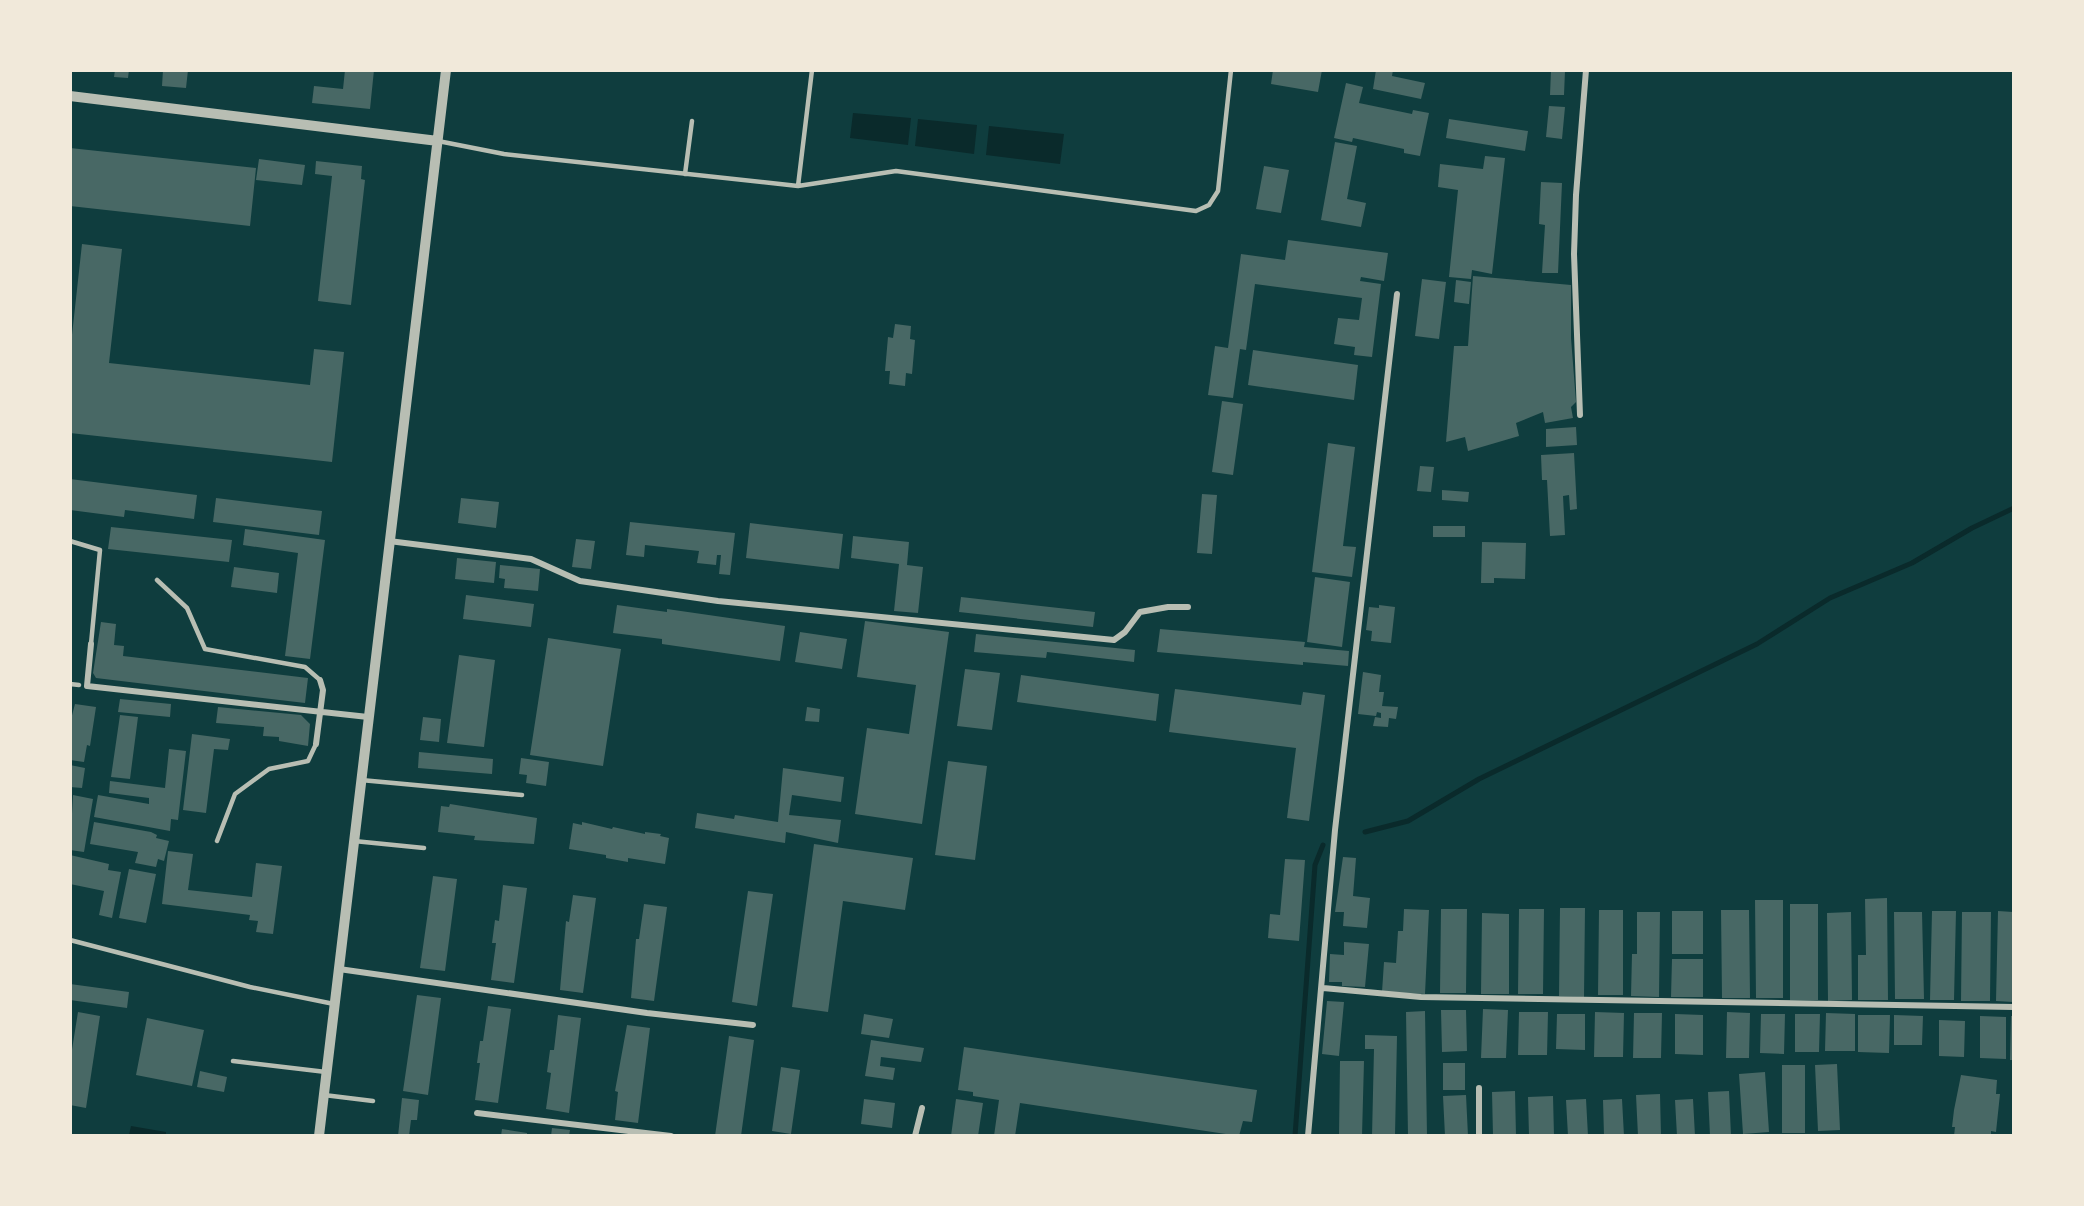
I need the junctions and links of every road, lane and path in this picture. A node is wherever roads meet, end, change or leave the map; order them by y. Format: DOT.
graph roads {
  1 [pos="446,70"];
  2 [pos="812,70"];
  3 [pos="1231,70"];
  4 [pos="1586,70"];
  5 [pos="70,96"];
  6 [pos="692,121"];
  7 [pos="438,141"];
  8 [pos="685,174"];
  9 [pos="798,186"];
  10 [pos="1397,294"];
  11 [pos="1580,415"];
  12 [pos="70,541"];
  13 [pos="390,541"];
  14 [pos="157,580"];
  15 [pos="1188,607"];
  16 [pos="91,644"];
  17 [pos="320,680"];
  18 [pos="70,684"];
  19 [pos="80,685"];
  20 [pos="87,686"];
  21 [pos="322,712"];
  22 [pos="368,717"];
  23 [pos="316,744"];
  24 [pos="361,780"];
  25 [pos="522,795"];
  26 [pos="217,841"];
  27 [pos="354,841"];
  28 [pos="424,848"];
  29 [pos="70,940"];
  30 [pos="338,969"];
  31 [pos="1323,988"];
  32 [pos="334,1004"];
  33 [pos="2013,1007"];
  34 [pos="753,1024"];
  35 [pos="233,1061"];
  36 [pos="326,1072"];
  37 [pos="1479,1088"];
  38 [pos="324,1095"];
  39 [pos="373,1101"];
  40 [pos="922,1108"];
  41 [pos="477,1113"];
  42 [pos="633,1133"];
  43 [pos="319,1136"];
  44 [pos="671,1136"];
  45 [pos="915,1136"];
  46 [pos="1308,1136"];
  47 [pos="1479,1136"];
  1 -- 7 [label="street"];
  2 -- 9 [label="lane"];
  3 -- 9 [label="lane"];
  4 -- 11 [label="street"];
  5 -- 7 [label="street"];
  6 -- 8 [label="lane"];
  7 -- 8 [label="lane"];
  7 -- 13 [label="street"];
  8 -- 9 [label="lane"];
  10 -- 31 [label="street"];
  12 -- 16 [label="lane"];
  13 -- 15 [label="street"];
  13 -- 22 [label="street"];
  14 -- 17 [label="lane"];
  16 -- 20 [label="street"];
  17 -- 21 [label="street"];
  18 -- 19 [label="lane"];
  19 -- 20 [label="street"];
  20 -- 21 [label="street"];
  21 -- 22 [label="street"];
  21 -- 23 [label="street"];
  22 -- 24 [label="street"];
  23 -- 26 [label="lane"];
  24 -- 25 [label="lane"];
  24 -- 27 [label="street"];
  27 -- 28 [label="lane"];
  27 -- 30 [label="street"];
  29 -- 32 [label="lane"];
  30 -- 32 [label="street"];
  30 -- 34 [label="street"];
  31 -- 33 [label="street"];
  31 -- 46 [label="street"];
  32 -- 36 [label="street"];
  35 -- 36 [label="lane"];
  36 -- 38 [label="street"];
  37 -- 47 [label="street"];
  38 -- 39 [label="lane"];
  38 -- 43 [label="street"];
  40 -- 45 [label="street"];
  41 -- 42 [label="street"];
  42 -- 44 [label="street"];
}
